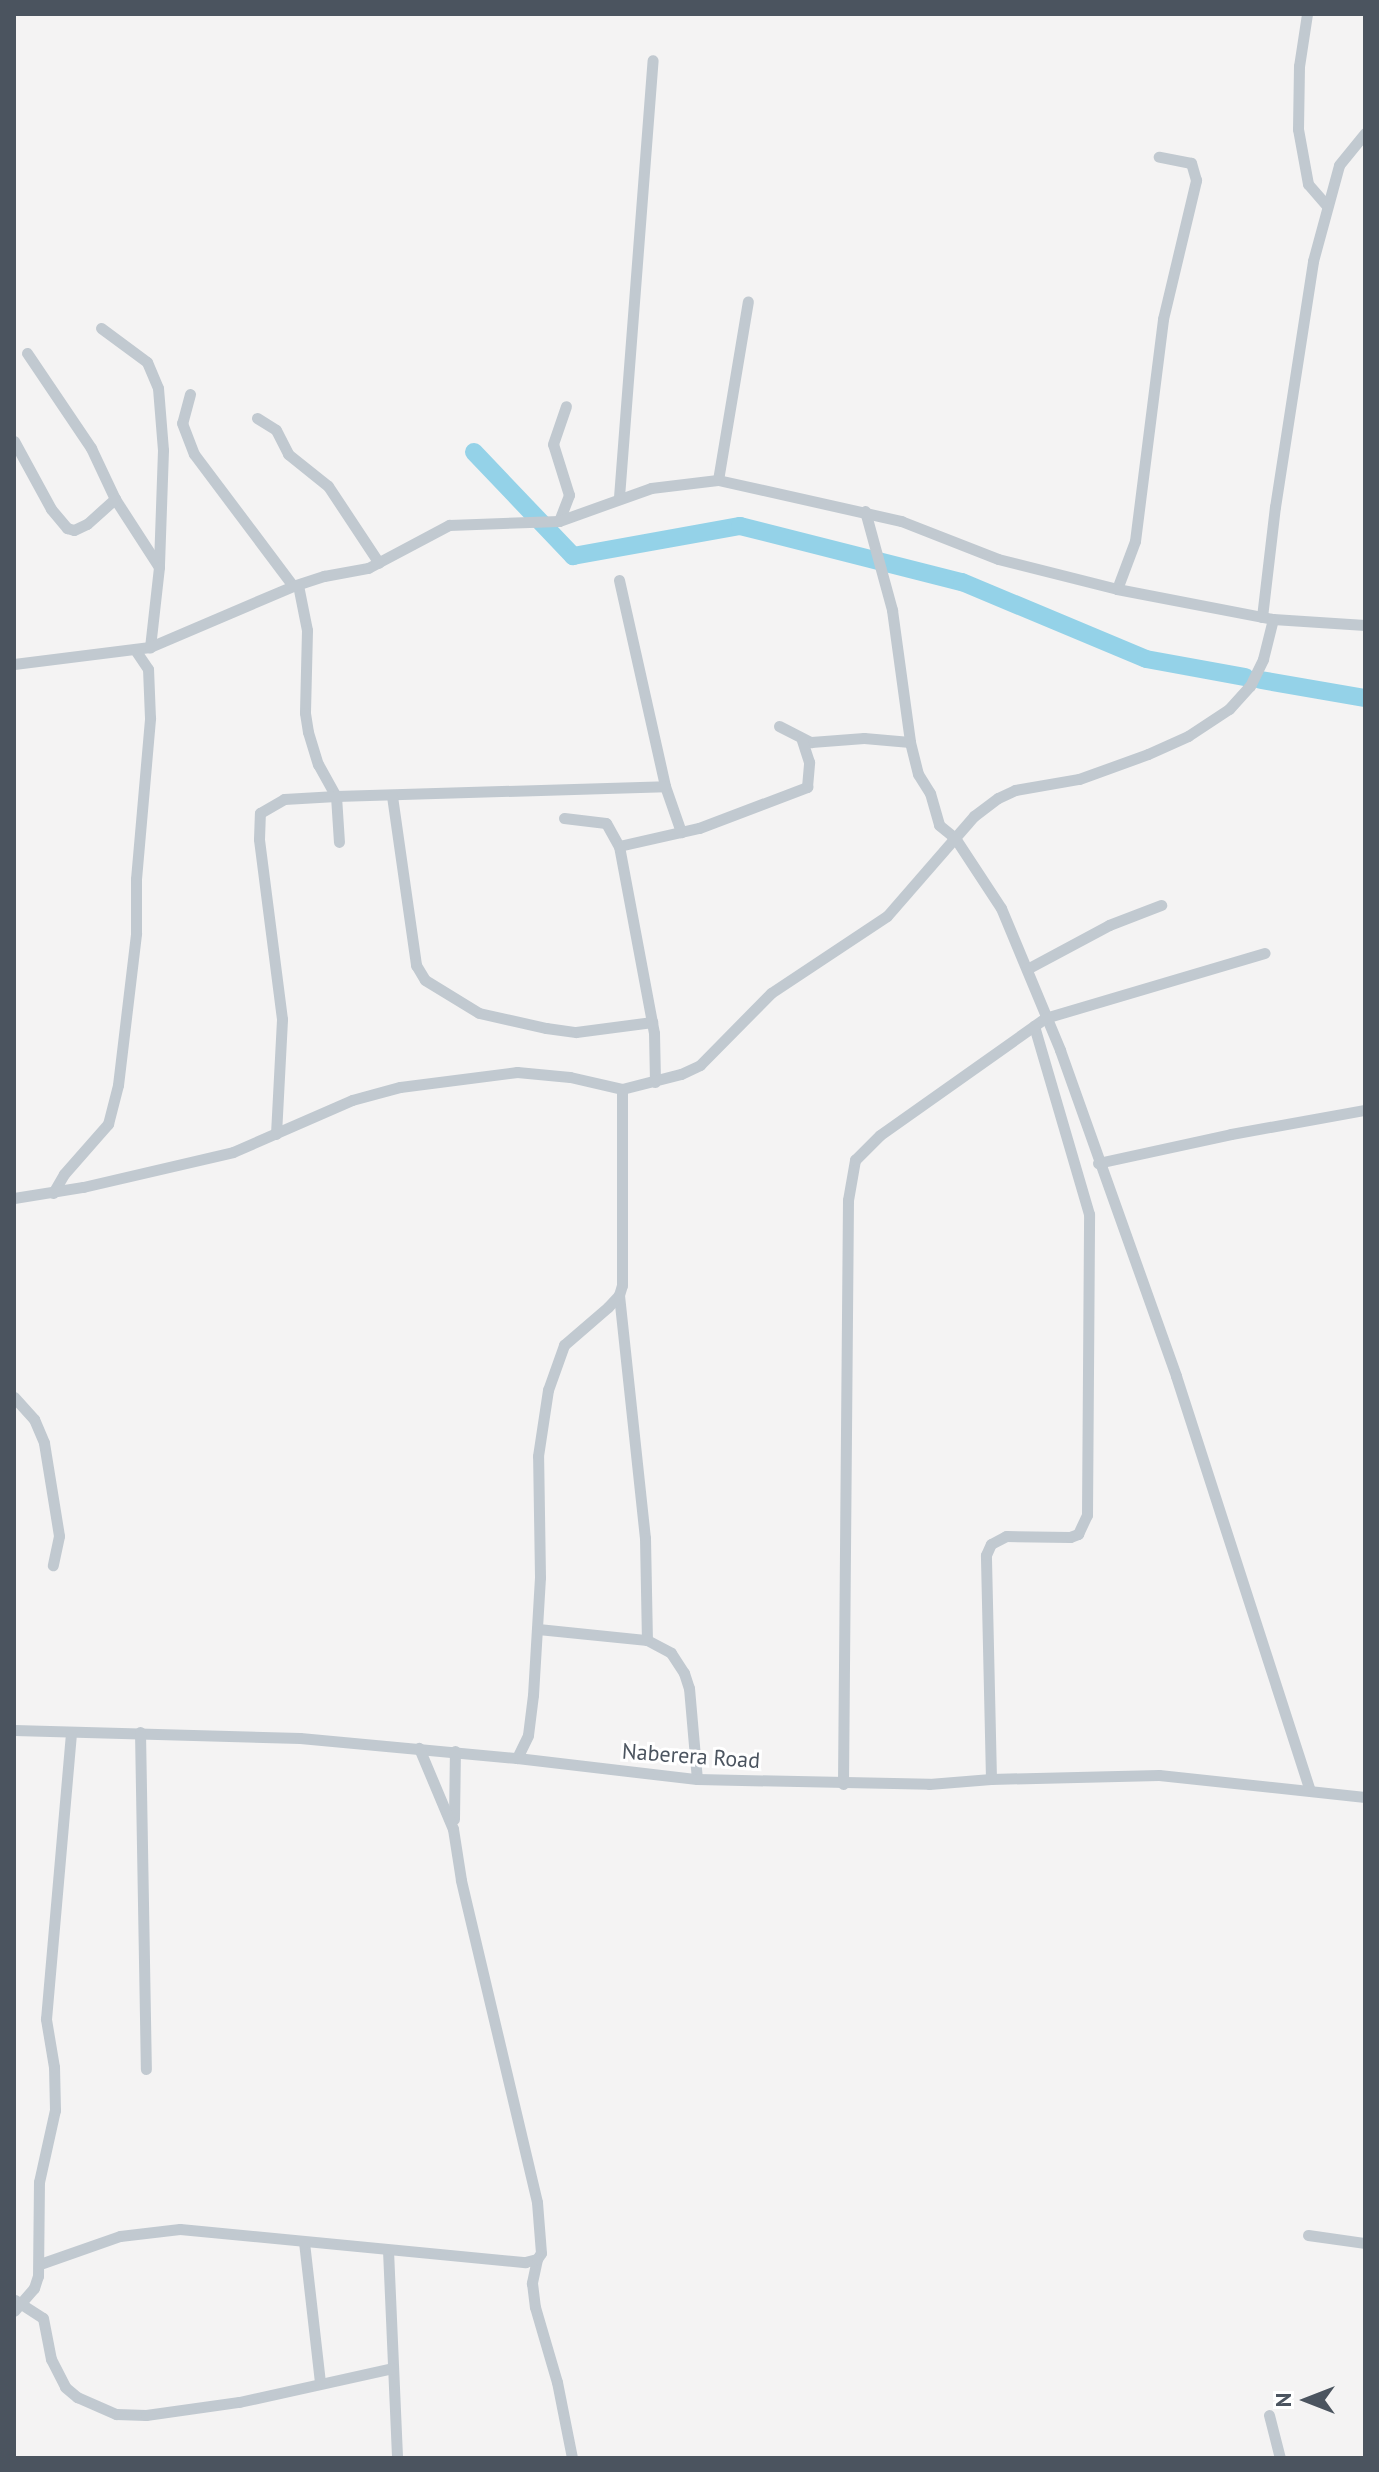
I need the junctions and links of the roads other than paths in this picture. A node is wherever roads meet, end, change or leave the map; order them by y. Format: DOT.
graph roads {
  1 [pos="1307,14"];
  2 [pos="653,60"];
  3 [pos="1365,133"];
  4 [pos="1159,157"];
  5 [pos="1326,205"];
  6 [pos="748,301"];
  7 [pos="101,328"];
  8 [pos="27,353"];
  9 [pos="190,394"];
  10 [pos="566,406"];
  11 [pos="257,418"];
  12 [pos="14,441"];
  13 [pos="718,480"];
  14 [pos="619,497"];
  15 [pos="115,499"];
  16 [pos="865,511"];
  17 [pos="559,521"];
  18 [pos="379,563"];
  19 [pos="159,567"];
  20 [pos="619,580"];
  21 [pos="295,586"];
  22 [pos="1117,589"];
  23 [pos="1267,618"];
  24 [pos="1365,625"];
  25 [pos="150,647"];
  26 [pos="136,651"];
  27 [pos="14,664"];
  28 [pos="779,726"];
  29 [pos="802,740"];
  30 [pos="910,742"];
  31 [pos="665,786"];
  32 [pos="336,796"];
  33 [pos="392,796"];
  34 [pos="564,818"];
  35 [pos="681,832"];
  36 [pos="955,838"];
  37 [pos="339,842"];
  38 [pos="619,846"];
  39 [pos="1161,905"];
  40 [pos="1265,953"];
  41 [pos="1027,969"];
  42 [pos="1045,1018"];
  43 [pos="652,1022"];
  44 [pos="1034,1026"];
  45 [pos="655,1082"];
  46 [pos="622,1089"];
  47 [pos="1365,1110"];
  48 [pos="276,1134"];
  49 [pos="1098,1163"];
  50 [pos="53,1193"];
  51 [pos="14,1198"];
  52 [pos="619,1295"];
  53 [pos="14,1397"];
  54 [pos="53,1565"];
  55 [pos="538,1629"];
  56 [pos="647,1640"];
  57 [pos="14,1730"];
  58 [pos="71,1732"];
  59 [pos="140,1732"];
  60 [pos="419,1748"];
  61 [pos="455,1751"];
  62 [pos="517,1758"];
  63 [pos="697,1779"];
  64 [pos="991,1779"];
  65 [pos="843,1784"];
  66 [pos="1310,1790"];
  67 [pos="1365,1797"];
  68 [pos="453,1829"];
  69 [pos="146,2069"];
  70 [pos="1308,2235"];
  71 [pos="304,2242"];
  72 [pos="1365,2243"];
  73 [pos="388,2250"];
  74 [pos="537,2259"];
  75 [pos="40,2264"];
  76 [pos="16,2304"];
  77 [pos="392,2368"];
  78 [pos="320,2382"];
  79 [pos="1269,2415"];
  80 [pos="397,2458"];
  81 [pos="572,2458"];
  82 [pos="1280,2458"];
  1 -- 5 [label="street"];
  2 -- 14 [label="street"];
  3 -- 5 [label="street"];
  4 -- 22 [label="street"];
  5 -- 23 [label="street"];
  6 -- 13 [label="street"];
  7 -- 19 [label="street"];
  8 -- 15 [label="street"];
  9 -- 21 [label="street"];
  10 -- 17 [label="street"];
  11 -- 18 [label="street"];
  12 -- 15 [label="street"];
  13 -- 14 [label="street"];
  13 -- 16 [label="street"];
  14 -- 17 [label="street"];
  15 -- 19 [label="street"];
  16 -- 22 [label="street"];
  16 -- 30 [label="street"];
  17 -- 18 [label="street"];
  18 -- 21 [label="street"];
  19 -- 25 [label="street"];
  20 -- 31 [label="street"];
  21 -- 25 [label="street"];
  21 -- 32 [label="street"];
  22 -- 23 [label="street"];
  23 -- 24 [label="street"];
  23 -- 36 [label="street"];
  25 -- 26 [label="street"];
  26 -- 27 [label="street"];
  26 -- 50 [label="street"];
  28 -- 29 [label="street"];
  29 -- 30 [label="street"];
  29 -- 35 [label="street"];
  30 -- 36 [label="street"];
  31 -- 33 [label="street"];
  31 -- 35 [label="street"];
  32 -- 33 [label="street"];
  32 -- 37 [label="street"];
  32 -- 48 [label="street"];
  33 -- 43 [label="street"];
  34 -- 38 [label="street"];
  35 -- 38 [label="street"];
  36 -- 41 [label="street"];
  36 -- 45 [label="street"];
  38 -- 43 [label="street"];
  39 -- 41 [label="street"];
  40 -- 42 [label="street"];
  41 -- 42 [label="street"];
  42 -- 44 [label="street"];
  42 -- 49 [label="street"];
  43 -- 45 [label="street"];
  44 -- 64 [label="street"];
  44 -- 65 [label="street"];
  45 -- 46 [label="street"];
  46 -- 48 [label="street"];
  46 -- 52 [label="street"];
  47 -- 49 [label="street"];
  48 -- 50 [label="street"];
  49 -- 66 [label="street"];
  50 -- 51 [label="street"];
  52 -- 55 [label="street"];
  52 -- 56 [label="street"];
  53 -- 54 [label="street"];
  55 -- 56 [label="street"];
  55 -- 62 [label="street"];
  56 -- 63 [label="street"];
  57 -- 58 [label="street, Naberera Road"];
  58 -- 59 [label="street, Naberera Road"];
  58 -- 75 [label="street"];
  59 -- 60 [label="street, Naberera Road"];
  59 -- 69 [label="street"];
  60 -- 61 [label="street, Naberera Road"];
  60 -- 68 [label="street"];
  61 -- 62 [label="street, Naberera Road"];
  61 -- 68 [label="street"];
  62 -- 63 [label="street, Naberera Road"];
  63 -- 65 [label="street, Naberera Road"];
  64 -- 65 [label="street, Naberera Road"];
  64 -- 66 [label="street, Naberera Road"];
  66 -- 67 [label="street, Naberera Road"];
  68 -- 74 [label="street"];
  70 -- 72 [label="street"];
  71 -- 73 [label="street"];
  71 -- 75 [label="street"];
  71 -- 78 [label="street"];
  73 -- 74 [label="street"];
  73 -- 77 [label="street"];
  74 -- 81 [label="street"];
  75 -- 76 [label="street"];
  76 -- 78 [label="street"];
  77 -- 78 [label="street"];
  77 -- 80 [label="street"];
  79 -- 82 [label="street"];
}
